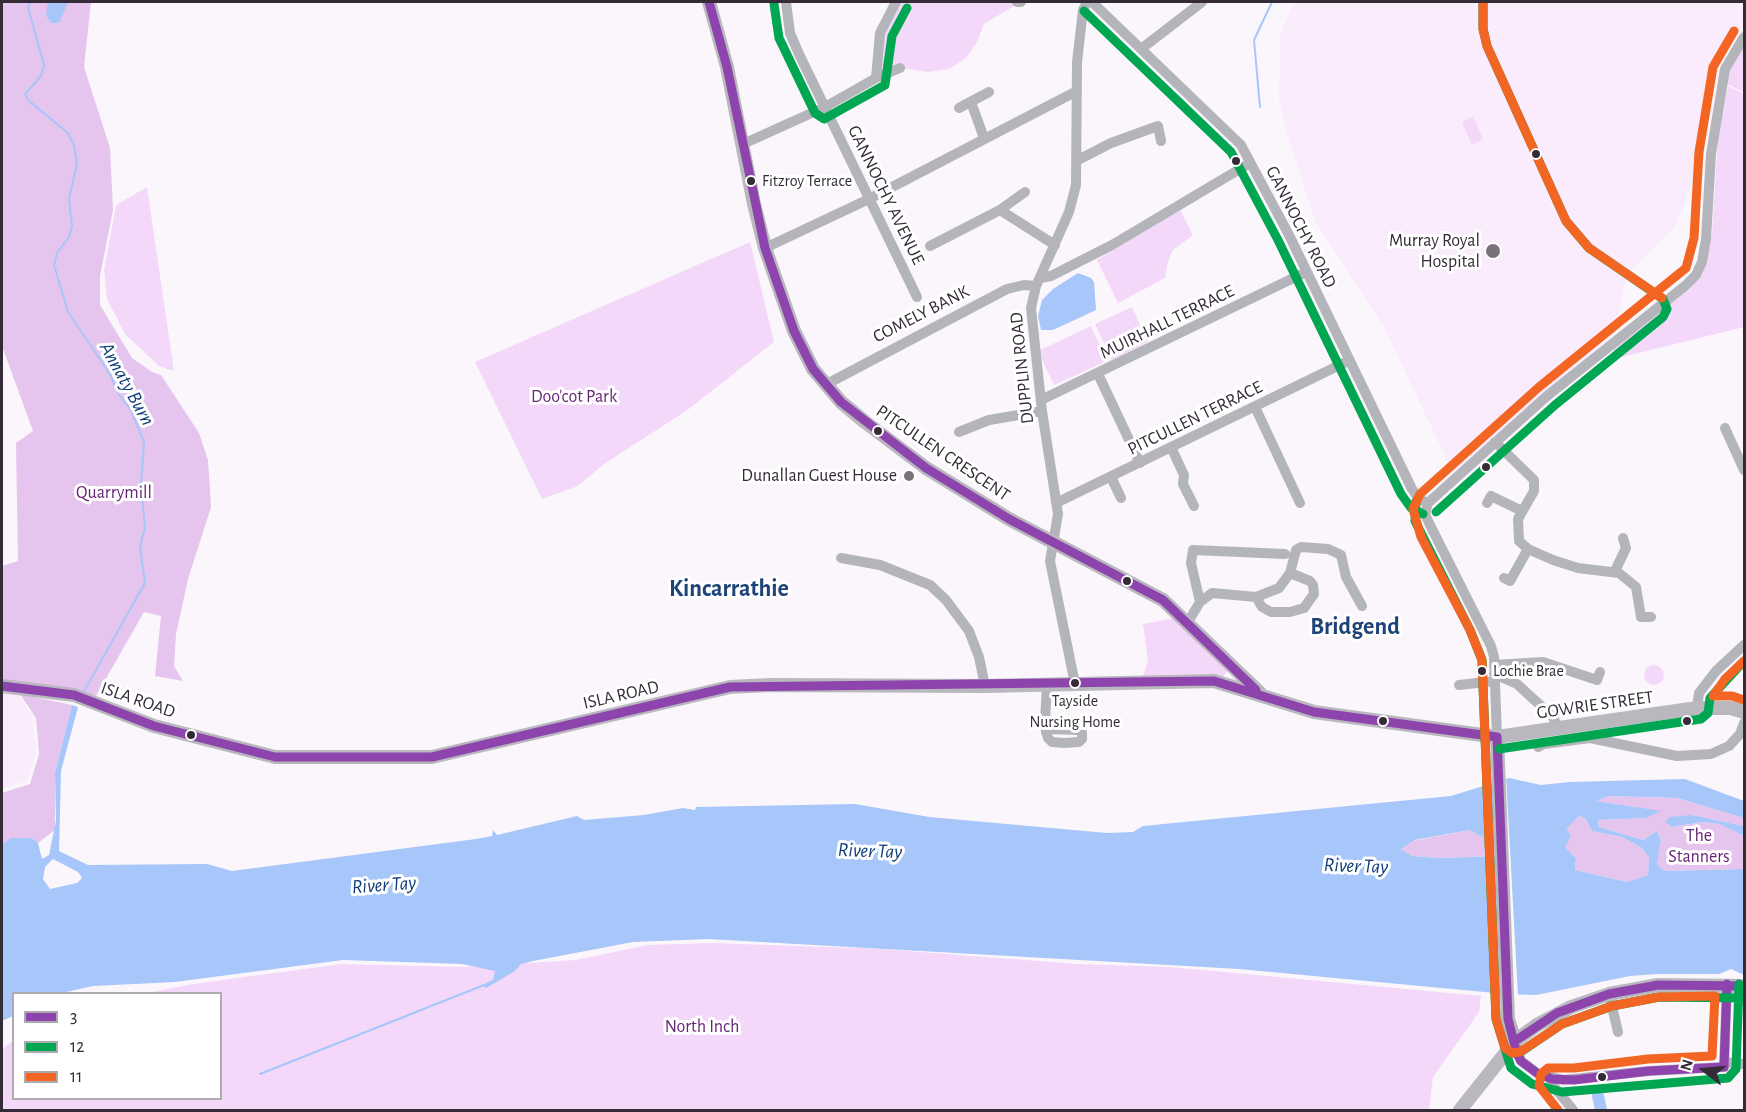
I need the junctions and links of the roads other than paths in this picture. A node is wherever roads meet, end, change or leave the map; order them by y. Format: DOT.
graph roads {
  1 [pos="709,2"];
  2 [pos="786,2"];
  3 [pos="896,2"];
  4 [pos="1087,2"];
  5 [pos="1092,2"];
  6 [pos="1202,2"];
  7 [pos="1744,37"];
  8 [pos="1141,49"];
  9 [pos="900,68"];
  10 [pos="876,78"];
  11 [pos="1077,91"];
  12 [pos="989,92"];
  13 [pos="971,102"];
  14 [pos="825,107"];
  15 [pos="959,108"];
  16 [pos="984,138"];
  17 [pos="1161,141"];
  18 [pos="743,144"];
  19 [pos="1078,160"];
  20 [pos="1250,163"];
  21 [pos="1025,192"];
  22 [pos="868,200"];
  23 [pos="1000,210"];
  24 [pos="1055,245"];
  25 [pos="930,246"];
  26 [pos="765,248"];
  27 [pos="1306,272"];
  28 [pos="1038,282"];
  29 [pos="917,297"];
  30 [pos="1348,361"];
  31 [pos="1098,374"];
  32 [pos="825,384"];
  33 [pos="1041,405"];
  34 [pos="1255,407"];
  35 [pos="1725,428"];
  36 [pos="959,432"];
  37 [pos="1495,442"];
  38 [pos="1171,447"];
  39 [pos="1140,464"];
  40 [pos="1744,470"];
  41 [pos="1111,477"];
  42 [pos="1121,498"];
  43 [pos="1056,503"];
  44 [pos="1300,503"];
  45 [pos="1428,503"];
  46 [pos="1487,503"];
  47 [pos="1194,506"];
  48 [pos="1522,512"];
  49 [pos="1623,538"];
  50 [pos="1053,543"];
  51 [pos="1528,549"];
  52 [pos="1285,554"];
  53 [pos="841,558"];
  54 [pos="1615,571"];
  55 [pos="1290,573"];
  56 [pos="1504,578"];
  57 [pos="1256,597"];
  58 [pos="1200,602"];
  59 [pos="1362,606"];
  60 [pos="1651,616"];
  61 [pos="1188,622"];
  62 [pos="1744,645"];
  63 [pos="1600,672"];
  64 [pos="1495,673"];
  65 [pos="1466,681"];
  66 [pos="1075,684"];
  67 [pos="1047,685"];
  68 [pos="2,686"];
  69 [pos="985,686"];
  70 [pos="1260,693"];
  71 [pos="1697,708"];
  72 [pos="1744,712"];
  73 [pos="1744,723"];
  74 [pos="1558,728"];
  75 [pos="1046,729"];
  76 [pos="1497,737"];
  77 [pos="1538,747"];
  78 [pos="1727,984"];
  79 [pos="1744,986"];
  80 [pos="1609,994"];
  81 [pos="1618,1032"];
  82 [pos="1515,1041"];
  83 [pos="1744,1064"];
  84 [pos="1724,1065"];
  85 [pos="1552,1079"];
  86 [pos="1460,1110"];
  87 [pos="1573,1110"];
  1 -- 18 [label="main road"];
  2 -- 14 [label="street, GANNOCHY AVENUE"];
  3 -- 10 [label="street"];
  4 -- 11 [label="street, DUPPLIN ROAD"];
  5 -- 8 [label="street, GANNOCHY ROAD"];
  6 -- 8 [label="street"];
  7 -- 37 [label="street"];
  8 -- 20 [label="street, GANNOCHY ROAD"];
  9 -- 10 [label="street"];
  10 -- 14 [label="street"];
  11 -- 16 [label="street"];
  11 -- 19 [label="street, DUPPLIN ROAD"];
  12 -- 13 [label="street"];
  13 -- 15 [label="street"];
  13 -- 16 [label="street"];
  14 -- 18 [label="street"];
  14 -- 22 [label="street, GANNOCHY AVENUE"];
  16 -- 22 [label="street"];
  17 -- 19 [label="street"];
  18 -- 26 [label="main road"];
  19 -- 24 [label="street, DUPPLIN ROAD"];
  20 -- 27 [label="street, GANNOCHY ROAD"];
  20 -- 28 [label="street, COMELY BANK"];
  21 -- 23 [label="street"];
  22 -- 26 [label="street"];
  22 -- 29 [label="street, GANNOCHY AVENUE"];
  23 -- 24 [label="street"];
  23 -- 25 [label="street"];
  24 -- 28 [label="street, DUPPLIN ROAD"];
  26 -- 32 [label="main road, PITCULLEN CRESCENT"];
  27 -- 30 [label="street, GANNOCHY ROAD"];
  27 -- 31 [label="street, MUIRHALL TERRACE"];
  28 -- 32 [label="street, COMELY BANK"];
  28 -- 33 [label="street, DUPPLIN ROAD"];
  30 -- 34 [label="street, PITCULLEN TERRACE"];
  30 -- 45 [label="street, GANNOCHY ROAD"];
  31 -- 33 [label="street, MUIRHALL TERRACE"];
  31 -- 39 [label="street"];
  32 -- 50 [label="main road, PITCULLEN CRESCENT"];
  33 -- 36 [label="street, MUIRHALL TERRACE"];
  33 -- 43 [label="street, DUPPLIN ROAD"];
  34 -- 38 [label="street, PITCULLEN TERRACE"];
  34 -- 44 [label="street"];
  35 -- 40 [label="street"];
  37 -- 45 [label="street"];
  37 -- 48 [label="street"];
  38 -- 39 [label="street, PITCULLEN TERRACE"];
  38 -- 47 [label="street"];
  39 -- 41 [label="street, PITCULLEN TERRACE"];
  41 -- 42 [label="street"];
  41 -- 43 [label="street, PITCULLEN TERRACE"];
  43 -- 50 [label="street, DUPPLIN ROAD"];
  45 -- 64 [label="street"];
  46 -- 48 [label="street"];
  48 -- 51 [label="street"];
  49 -- 54 [label="street"];
  50 -- 61 [label="main road, PITCULLEN CRESCENT"];
  50 -- 66 [label="street, DUPPLIN ROAD"];
  51 -- 54 [label="street"];
  51 -- 56 [label="street"];
  52 -- 58 [label="street"];
  53 -- 69 [label="street"];
  54 -- 60 [label="street"];
  55 -- 57 [label="street"];
  55 -- 57 [label="street"];
  55 -- 59 [label="street"];
  57 -- 58 [label="street"];
  58 -- 61 [label="street"];
  61 -- 70 [label="main road, PITCULLEN CRESCENT"];
  62 -- 71 [label="street"];
  63 -- 64 [label="street"];
  64 -- 65 [label="street"];
  64 -- 74 [label="street"];
  64 -- 76 [label="street"];
  66 -- 67 [label="main road, ISLA ROAD"];
  66 -- 70 [label="main road, ISLA ROAD"];
  67 -- 69 [label="main road, ISLA ROAD"];
  67 -- 75 [label="street"];
  68 -- 69 [label="main road, ISLA ROAD"];
  70 -- 76 [label="main road, GOWRIE STREET"];
  71 -- 72 [label="main road, GOWRIE STREET"];
  71 -- 74 [label="main road, GOWRIE STREET"];
  73 -- 77 [label="street"];
  74 -- 76 [label="main road, GOWRIE STREET"];
  76 -- 82 [label="main road"];
  78 -- 79 [label="main road"];
  78 -- 80 [label="main road"];
  78 -- 84 [label="street"];
  80 -- 81 [label="street"];
  80 -- 82 [label="main road"];
  82 -- 85 [label="street"];
  82 -- 86 [label="main road"];
  83 -- 84 [label="street"];
  84 -- 85 [label="street"];
  85 -- 87 [label="street"];
}
